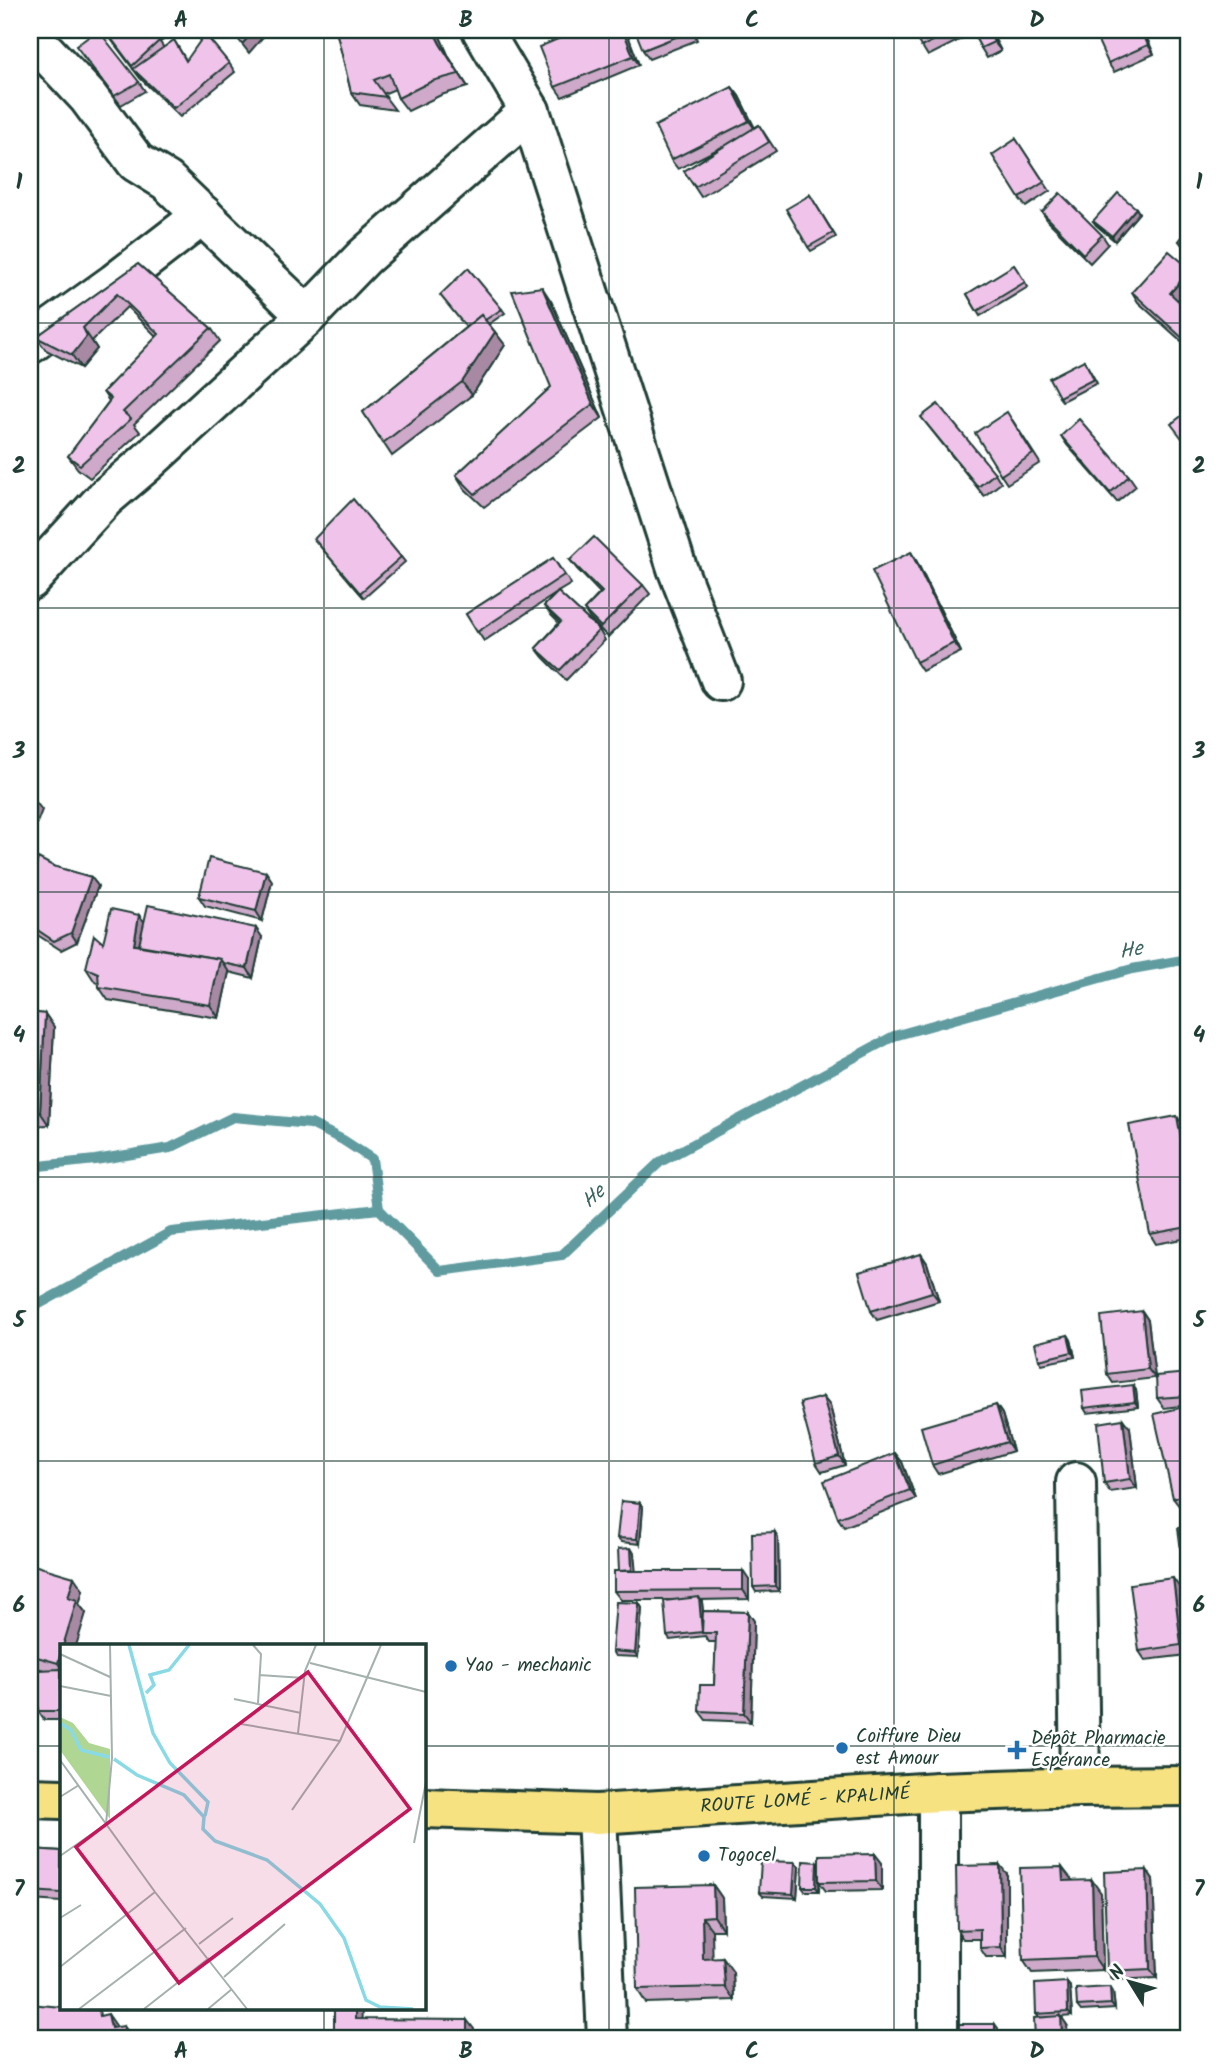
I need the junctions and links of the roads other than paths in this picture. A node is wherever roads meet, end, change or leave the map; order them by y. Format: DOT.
graph roads {
  1 [pos="482,30"];
  2 [pos="30,47"];
  3 [pos="530,111"];
  4 [pos="203,215"];
  5 [pos="307,316"];
  6 [pos="30,344"];
  7 [pos="30,580"];
  8 [pos="721,681"];
  9 [pos="1076,1482"];
  10 [pos="1188,1786"];
  11 [pos="1080,1787"];
  12 [pos="938,1792"];
  13 [pos="30,1798"];
  14 [pos="60,1799"];
  15 [pos="425,1808"];
  16 [pos="597,1814"];
  17 [pos="607,2039"];
  18 [pos="939,2039"];
  1 -- 3 [label="street"];
  2 -- 4 [label="street"];
  3 -- 5 [label="street"];
  3 -- 8 [label="street"];
  4 -- 5 [label="street"];
  4 -- 6 [label="street"];
  5 -- 7 [label="street"];
  9 -- 11 [label="street"];
  10 -- 11 [label="main road, ROUTE LOMÉ - KPALIMÉ"];
  11 -- 12 [label="main road, ROUTE LOMÉ - KPALIMÉ"];
  12 -- 16 [label="main road, ROUTE LOMÉ - KPALIMÉ"];
  12 -- 18 [label="street"];
  13 -- 14 [label="main road"];
  15 -- 16 [label="main road, ROUTE LOMÉ - KPALIMÉ"];
  16 -- 17 [label="street"];
}
